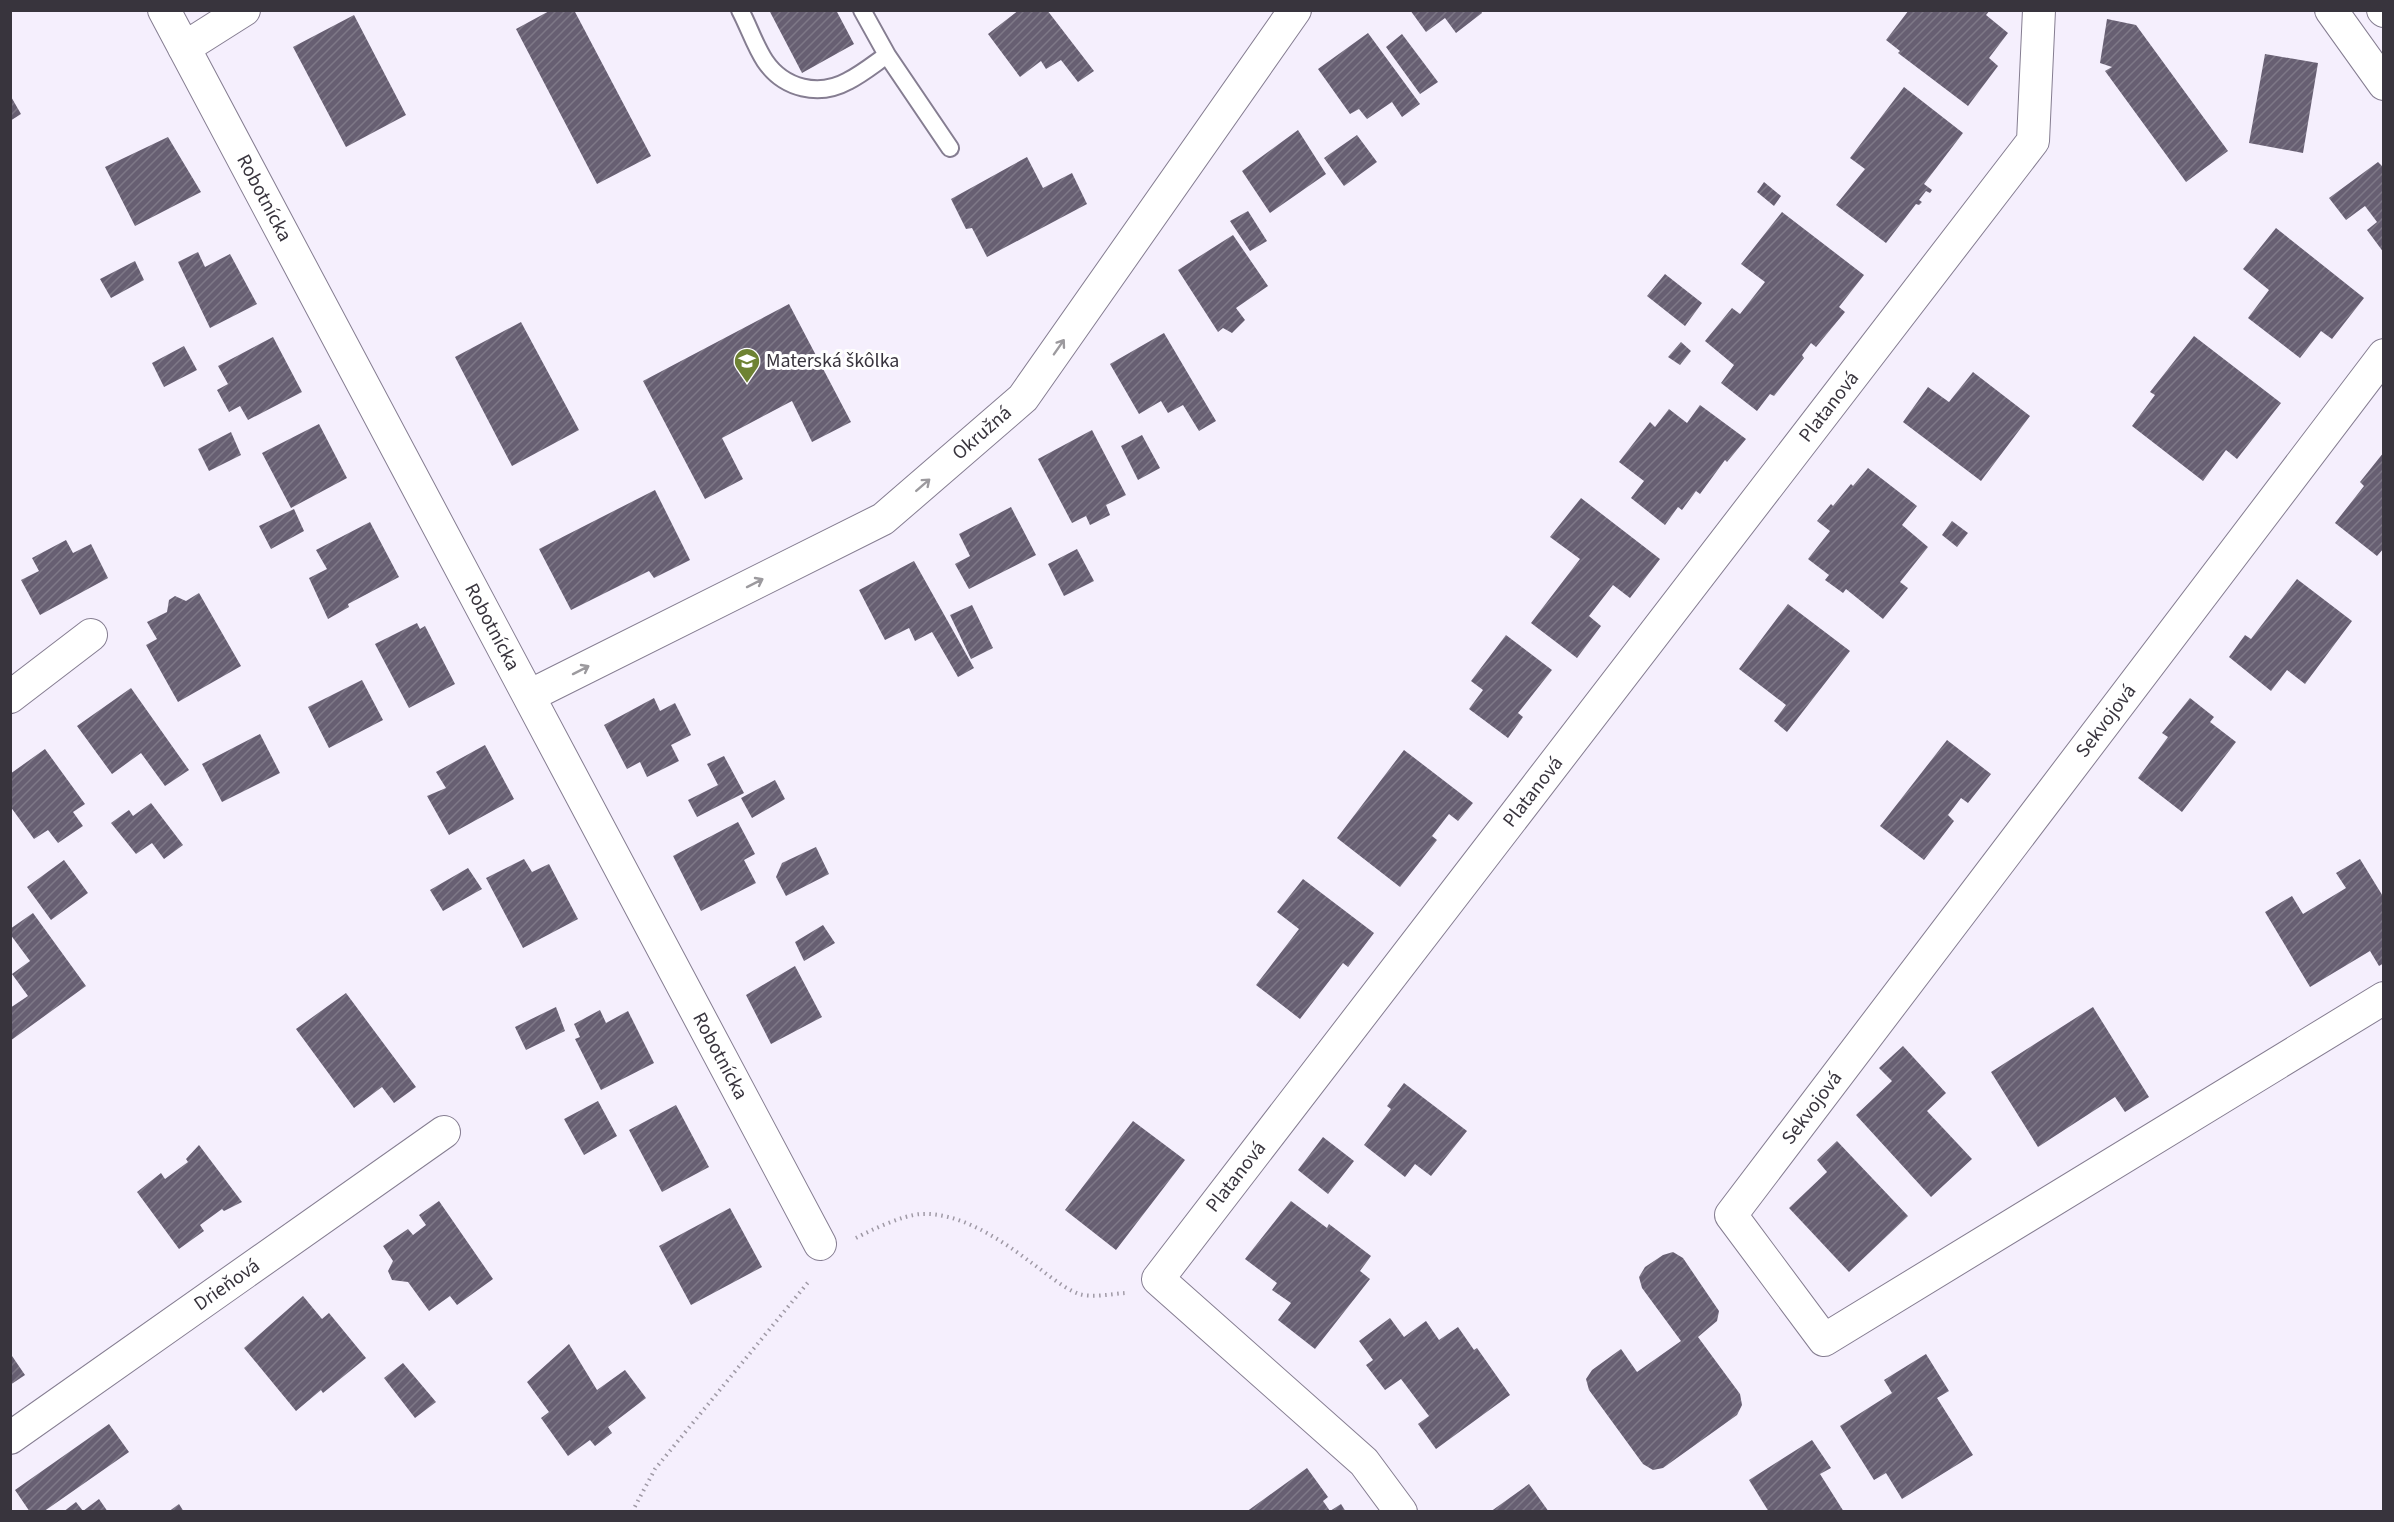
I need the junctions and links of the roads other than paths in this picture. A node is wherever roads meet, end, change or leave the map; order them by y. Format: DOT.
graph roads {
  1 [pos="164,10"];
  2 [pos="244,10"];
  3 [pos="740,10"];
  4 [pos="862,10"];
  5 [pos="1295,10"];
  6 [pos="2038,10"];
  7 [pos="2331,10"];
  8 [pos="184,48"];
  9 [pos="887,55"];
  10 [pos="2384,84"];
  11 [pos="950,147"];
  12 [pos="2384,356"];
  13 [pos="92,635"];
  14 [pos="529,696"];
  15 [pos="10,697"];
  16 [pos="2384,998"];
  17 [pos="444,1132"];
  18 [pos="825,1249"];
  19 [pos="10,1438"];
  20 [pos="1401,1512"];
  1 -- 8 [label="street, Robotnícka"];
  2 -- 8 [label="street"];
  3 -- 9 [label="lane"];
  4 -- 9 [label="lane"];
  14 -- 5 [label="street, Okružná, one-way"];
  6 -- 20 [label="street, Platanová"];
  7 -- 10 [label="street"];
  8 -- 14 [label="street, Robotnícka"];
  9 -- 11 [label="lane"];
  12 -- 16 [label="street, Sekvojová"];
  13 -- 15 [label="street"];
  14 -- 18 [label="street, Robotnícka"];
  17 -- 19 [label="street, Drieňová"];
}
